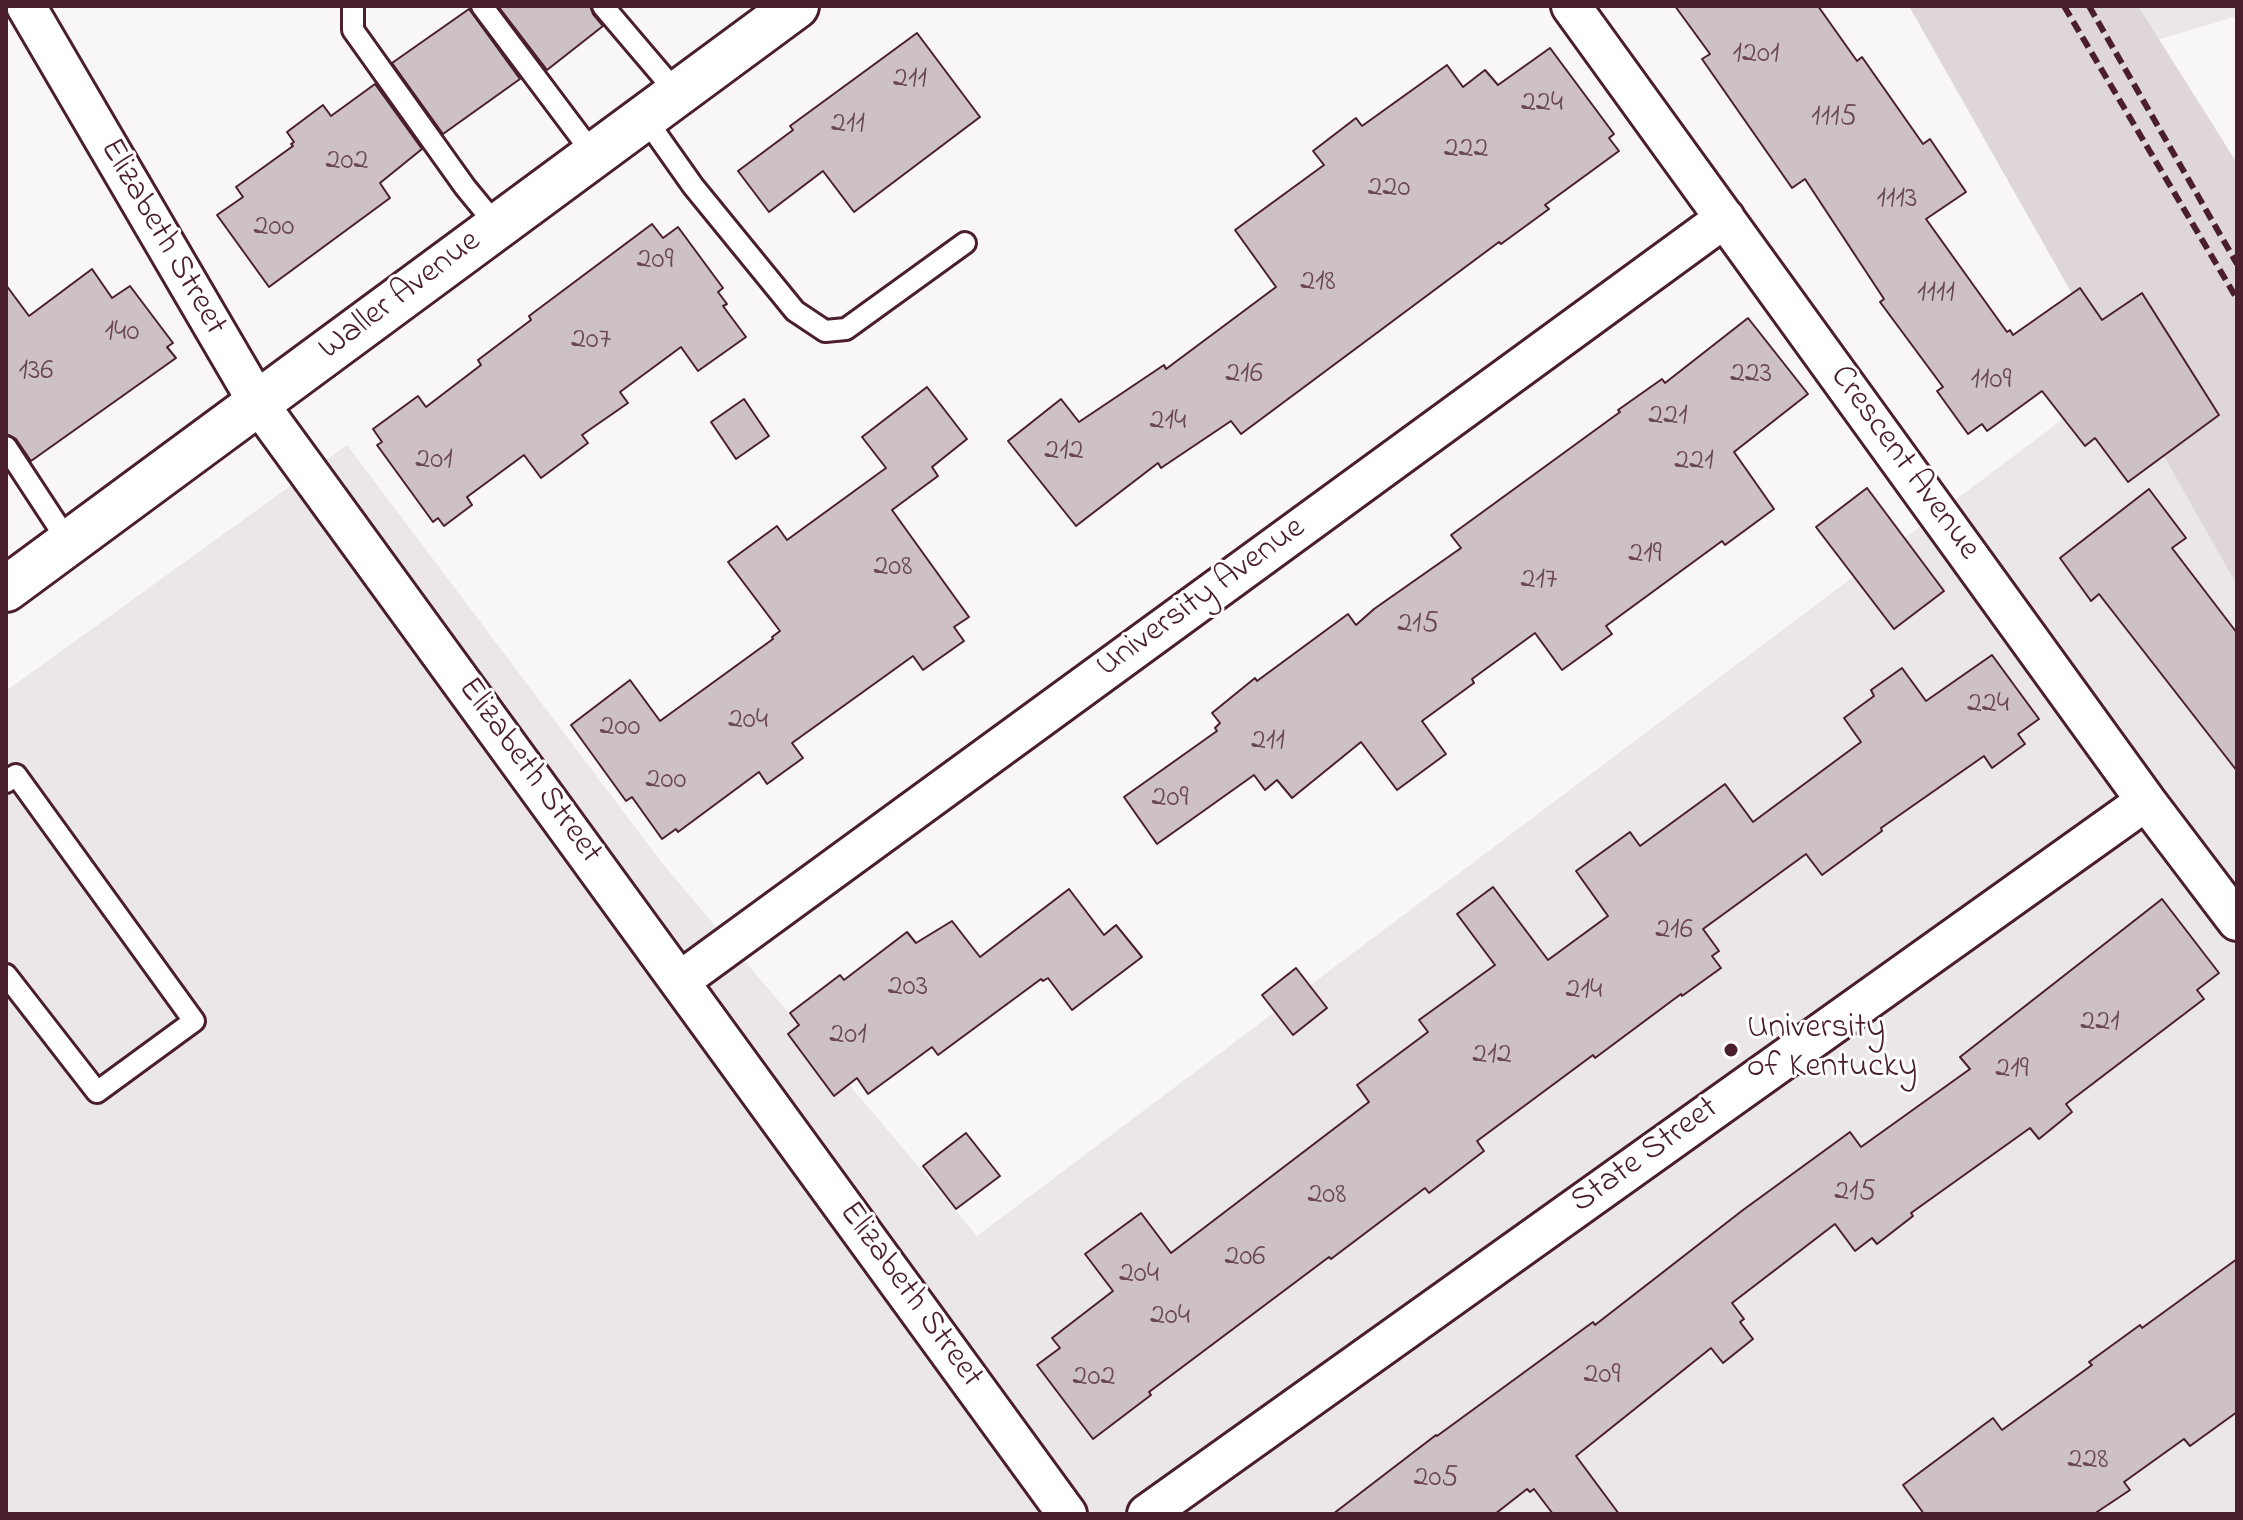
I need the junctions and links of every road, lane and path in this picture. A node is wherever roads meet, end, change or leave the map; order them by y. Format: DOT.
graph roads {
  1 [pos="26,6"];
  2 [pos="353,6"];
  3 [pos="482,6"];
  4 [pos="603,6"];
  5 [pos="796,6"];
  6 [pos="1571,6"];
  7 [pos="661,106"];
  8 [pos="594,155"];
  9 [pos="1725,218"];
  10 [pos="497,226"];
  11 [pos="965,243"];
  12 [pos="258,403"];
  13 [pos="6,447"];
  14 [pos="69,543"];
  15 [pos="6,589"];
  16 [pos="6,782"];
  17 [pos="2146,801"];
  18 [pos="2237,921"];
  19 [pos="6,975"];
  20 [pos="680,981"];
  21 [pos="1067,1514"];
  22 [pos="1147,1514"];
  1 -- 12 [label="street, Elizabeth Street"];
  2 -- 10 [label="lane"];
  3 -- 8 [label="lane"];
  4 -- 7 [label="lane"];
  5 -- 7 [label="main road, Waller Avenue"];
  6 -- 9 [label="street, Crescent Avenue"];
  7 -- 8 [label="main road, Waller Avenue"];
  7 -- 11 [label="lane"];
  8 -- 10 [label="main road, Waller Avenue"];
  9 -- 17 [label="street, Crescent Avenue"];
  9 -- 20 [label="street, University Avenue"];
  10 -- 12 [label="main road, Waller Avenue"];
  12 -- 14 [label="main road, Waller Avenue"];
  12 -- 20 [label="street, Elizabeth Street"];
  13 -- 14 [label="lane"];
  14 -- 15 [label="main road, Waller Avenue"];
  16 -- 19 [label="lane"];
  17 -- 18 [label="street, Crescent Avenue"];
  17 -- 22 [label="street, State Street"];
  20 -- 21 [label="street, Elizabeth Street"];
}
